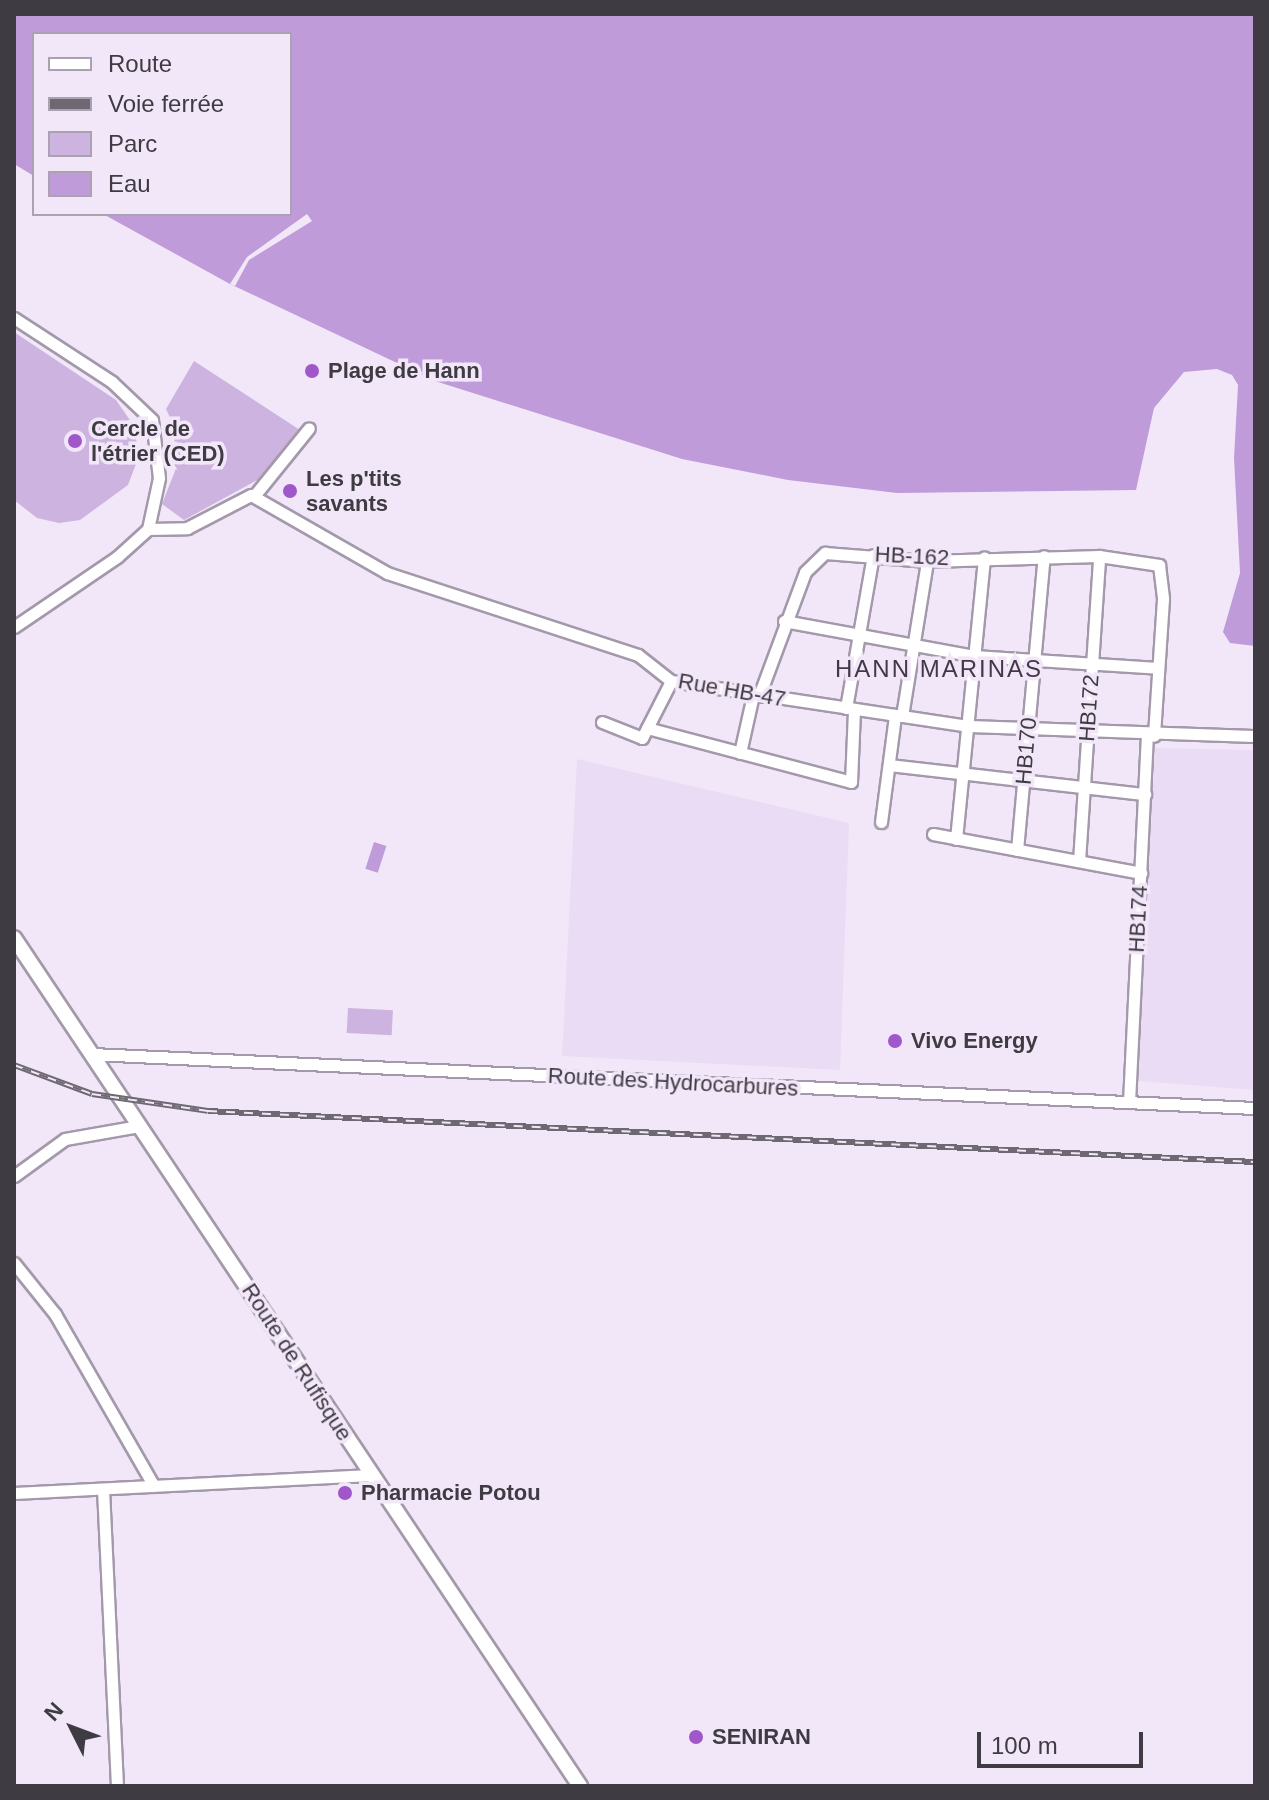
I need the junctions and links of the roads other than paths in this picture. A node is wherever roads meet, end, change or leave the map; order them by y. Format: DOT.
graph roads {
  1 [pos="14,318"];
  2 [pos="309,428"];
  3 [pos="251,496"];
  4 [pos="148,529"];
  5 [pos="873,555"];
  6 [pos="1044,556"];
  7 [pos="1099,556"];
  8 [pos="984,557"];
  9 [pos="927,561"];
  10 [pos="1159,565"];
  11 [pos="784,621"];
  12 [pos="14,627"];
  13 [pos="858,636"];
  14 [pos="917,647"];
  15 [pos="974,656"];
  16 [pos="1034,663"];
  17 [pos="1092,665"];
  18 [pos="1158,668"];
  19 [pos="671,681"];
  20 [pos="756,696"];
  21 [pos="850,709"];
  22 [pos="898,716"];
  23 [pos="602,722"];
  24 [pos="968,726"];
  25 [pos="1028,731"];
  26 [pos="645,733"];
  27 [pos="1087,734"];
  28 [pos="1151,736"];
  29 [pos="1255,736"];
  30 [pos="740,753"];
  31 [pos="889,765"];
  32 [pos="962,776"];
  33 [pos="1023,782"];
  34 [pos="1084,788"];
  35 [pos="1145,794"];
  36 [pos="881,822"];
  37 [pos="933,834"];
  38 [pos="956,839"];
  39 [pos="1017,850"];
  40 [pos="1079,861"];
  41 [pos="1141,873"];
  42 [pos="14,938"];
  43 [pos="92,1054"];
  44 [pos="1129,1102"];
  45 [pos="1255,1108"];
  46 [pos="139,1126"];
  47 [pos="14,1176"];
  48 [pos="14,1263"];
  49 [pos="371,1475"];
  50 [pos="154,1486"];
  51 [pos="103,1489"];
  52 [pos="14,1493"];
  53 [pos="117,1786"];
  54 [pos="580,1786"];
  1 -- 4 [label="street"];
  2 -- 3 [label="street"];
  3 -- 4 [label="street"];
  3 -- 19 [label="street, Rue HB-47"];
  4 -- 12 [label="street"];
  5 -- 9 [label="street, HB-162"];
  5 -- 11 [label="street, HB-162"];
  5 -- 13 [label="street"];
  6 -- 7 [label="street, HB-162"];
  6 -- 8 [label="street, HB-162"];
  6 -- 16 [label="street, HB170"];
  7 -- 10 [label="street, HB-162"];
  7 -- 17 [label="street, HB172"];
  8 -- 9 [label="street, HB-162"];
  8 -- 15 [label="street"];
  9 -- 14 [label="street"];
  10 -- 18 [label="street, HB174"];
  11 -- 13 [label="street"];
  11 -- 20 [label="street, HB-162"];
  13 -- 14 [label="street"];
  13 -- 21 [label="street"];
  14 -- 15 [label="street"];
  14 -- 22 [label="street"];
  15 -- 16 [label="street"];
  15 -- 24 [label="street"];
  16 -- 17 [label="street"];
  16 -- 25 [label="street, HB170"];
  17 -- 18 [label="street"];
  17 -- 27 [label="street, HB172"];
  18 -- 28 [label="street, HB174"];
  19 -- 20 [label="street, Rue HB-47"];
  19 -- 26 [label="street"];
  20 -- 21 [label="street, Rue HB-47"];
  20 -- 30 [label="street, HB-162"];
  21 -- 22 [label="street, Rue HB-47"];
  21 -- 30 [label="street"];
  22 -- 24 [label="street, Rue HB-47"];
  22 -- 31 [label="street"];
  23 -- 26 [label="street"];
  24 -- 25 [label="street, Rue HB-47"];
  24 -- 32 [label="street"];
  25 -- 27 [label="street, Rue HB-47"];
  25 -- 33 [label="street, HB170"];
  26 -- 30 [label="street"];
  27 -- 28 [label="street, Rue HB-47"];
  27 -- 34 [label="street, HB172"];
  28 -- 29 [label="street, Rue HB-47"];
  28 -- 35 [label="street, HB174"];
  31 -- 32 [label="street"];
  31 -- 36 [label="street"];
  32 -- 33 [label="street"];
  32 -- 38 [label="street"];
  33 -- 34 [label="street"];
  33 -- 39 [label="street, HB170"];
  34 -- 35 [label="street"];
  34 -- 40 [label="street, HB172"];
  35 -- 41 [label="street, HB174"];
  37 -- 38 [label="street"];
  38 -- 39 [label="street"];
  39 -- 40 [label="street"];
  40 -- 41 [label="street"];
  41 -- 44 [label="street, HB174"];
  42 -- 43 [label="main road, Route de Rufisque"];
  43 -- 44 [label="street, Route des Hydrocarbures"];
  43 -- 46 [label="main road, Route de Rufisque"];
  44 -- 45 [label="street, Route des Hydrocarbures"];
  46 -- 47 [label="street"];
  46 -- 49 [label="main road, Route de Rufisque"];
  48 -- 50 [label="street"];
  49 -- 50 [label="street"];
  49 -- 54 [label="main road, Route de Rufisque"];
  50 -- 51 [label="street"];
  51 -- 52 [label="street"];
  51 -- 53 [label="street"];
}
